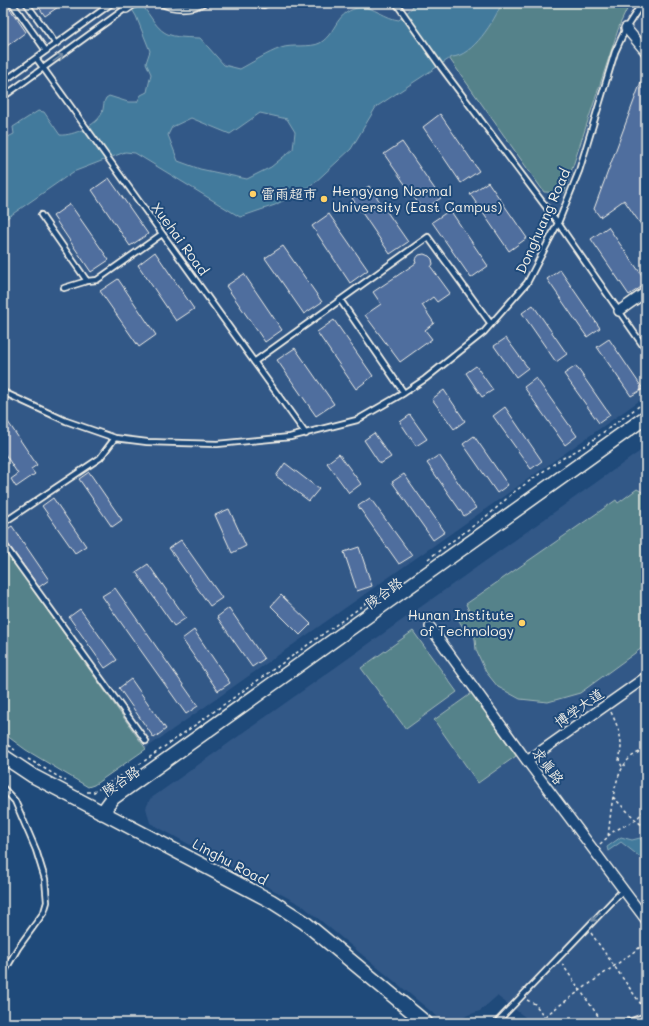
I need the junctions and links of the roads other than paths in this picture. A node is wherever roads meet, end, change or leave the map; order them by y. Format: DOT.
graph roads {
  1 [pos="12,3"];
  2 [pos="26,3"];
  3 [pos="112,3"];
  4 [pos="160,3"];
  5 [pos="204,3"];
  6 [pos="250,3"];
  7 [pos="267,3"];
  8 [pos="396,3"];
  9 [pos="642,3"];
  10 [pos="129,5"];
  11 [pos="626,28"];
  12 [pos="56,44"];
  13 [pos="46,51"];
  14 [pos="646,52"];
  15 [pos="36,58"];
  16 [pos="44,68"];
  17 [pos="3,82"];
  18 [pos="3,97"];
  19 [pos="41,215"];
  20 [pos="558,223"];
  21 [pos="162,234"];
  22 [pos="87,281"];
  23 [pos="64,288"];
  24 [pos="646,292"];
  25 [pos="341,301"];
  26 [pos="619,311"];
  27 [pos="491,324"];
  28 [pos="646,350"];
  29 [pos="254,362"];
  30 [pos="3,392"];
  31 [pos="404,393"];
  32 [pos="646,417"];
  33 [pos="646,425"];
  34 [pos="306,434"];
  35 [pos="115,438"];
  36 [pos="3,523"];
  37 [pos="3,543"];
  38 [pos="430,627"];
  39 [pos="646,677"];
  40 [pos="146,741"];
  41 [pos="3,756"];
  42 [pos="527,761"];
  43 [pos="3,788"];
  44 [pos="102,813"];
  45 [pos="624,889"];
  46 [pos="646,920"];
  47 [pos="3,974"];
  48 [pos="646,1016"];
  49 [pos="426,1023"];
  50 [pos="496,1023"];
  51 [pos="626,1023"];
  1 -- 13 [label="lane"];
  2 -- 12 [label="lane"];
  3 -- 12 [label="lane"];
  4 -- 5 [label="lane"];
  6 -- 7 [label="lane"];
  8 -- 20 [label="lane"];
  9 -- 11 [label="lane, Donghuang Road"];
  16 -- 10 [label="lane, one-way"];
  11 -- 14 [label="street"];
  11 -- 20 [label="lane, Donghuang Road"];
  12 -- 13 [label="lane"];
  13 -- 15 [label="lane"];
  15 -- 16 [label="lane, Xuehai Road"];
  15 -- 17 [label="lane"];
  16 -- 18 [label="lane"];
  16 -- 21 [label="lane, Xuehai Road"];
  19 -- 22 [label="lane"];
  20 -- 26 [label="lane"];
  20 -- 27 [label="lane, Donghuang Road"];
  21 -- 22 [label="lane"];
  21 -- 29 [label="lane, Xuehai Road"];
  22 -- 23 [label="lane"];
  24 -- 26 [label="street"];
  25 -- 27 [label="lane"];
  25 -- 29 [label="lane"];
  25 -- 31 [label="lane"];
  26 -- 28 [label="lane"];
  27 -- 31 [label="lane, Donghuang Road"];
  29 -- 34 [label="lane, Xuehai Road"];
  30 -- 35 [label="lane, Donghuang Road"];
  31 -- 34 [label="lane, Donghuang Road"];
  32 -- 44 [label="street, 陵合路"];
  33 -- 44 [label="street, 陵合路"];
  34 -- 35 [label="lane, Donghuang Road"];
  35 -- 36 [label="lane"];
  37 -- 40 [label="lane"];
  38 -- 42 [label="street, 求真路"];
  39 -- 42 [label="street, 博学大道"];
  41 -- 44 [label="street, Linghu Road"];
  42 -- 45 [label="street, 求真路"];
  43 -- 47 [label="lane"];
  44 -- 49 [label="street, Linghu Road"];
  45 -- 46 [label="street, 求真路"];
  45 -- 50 [label="lane, one-way"];
  48 -- 51 [label="lane"];
}
